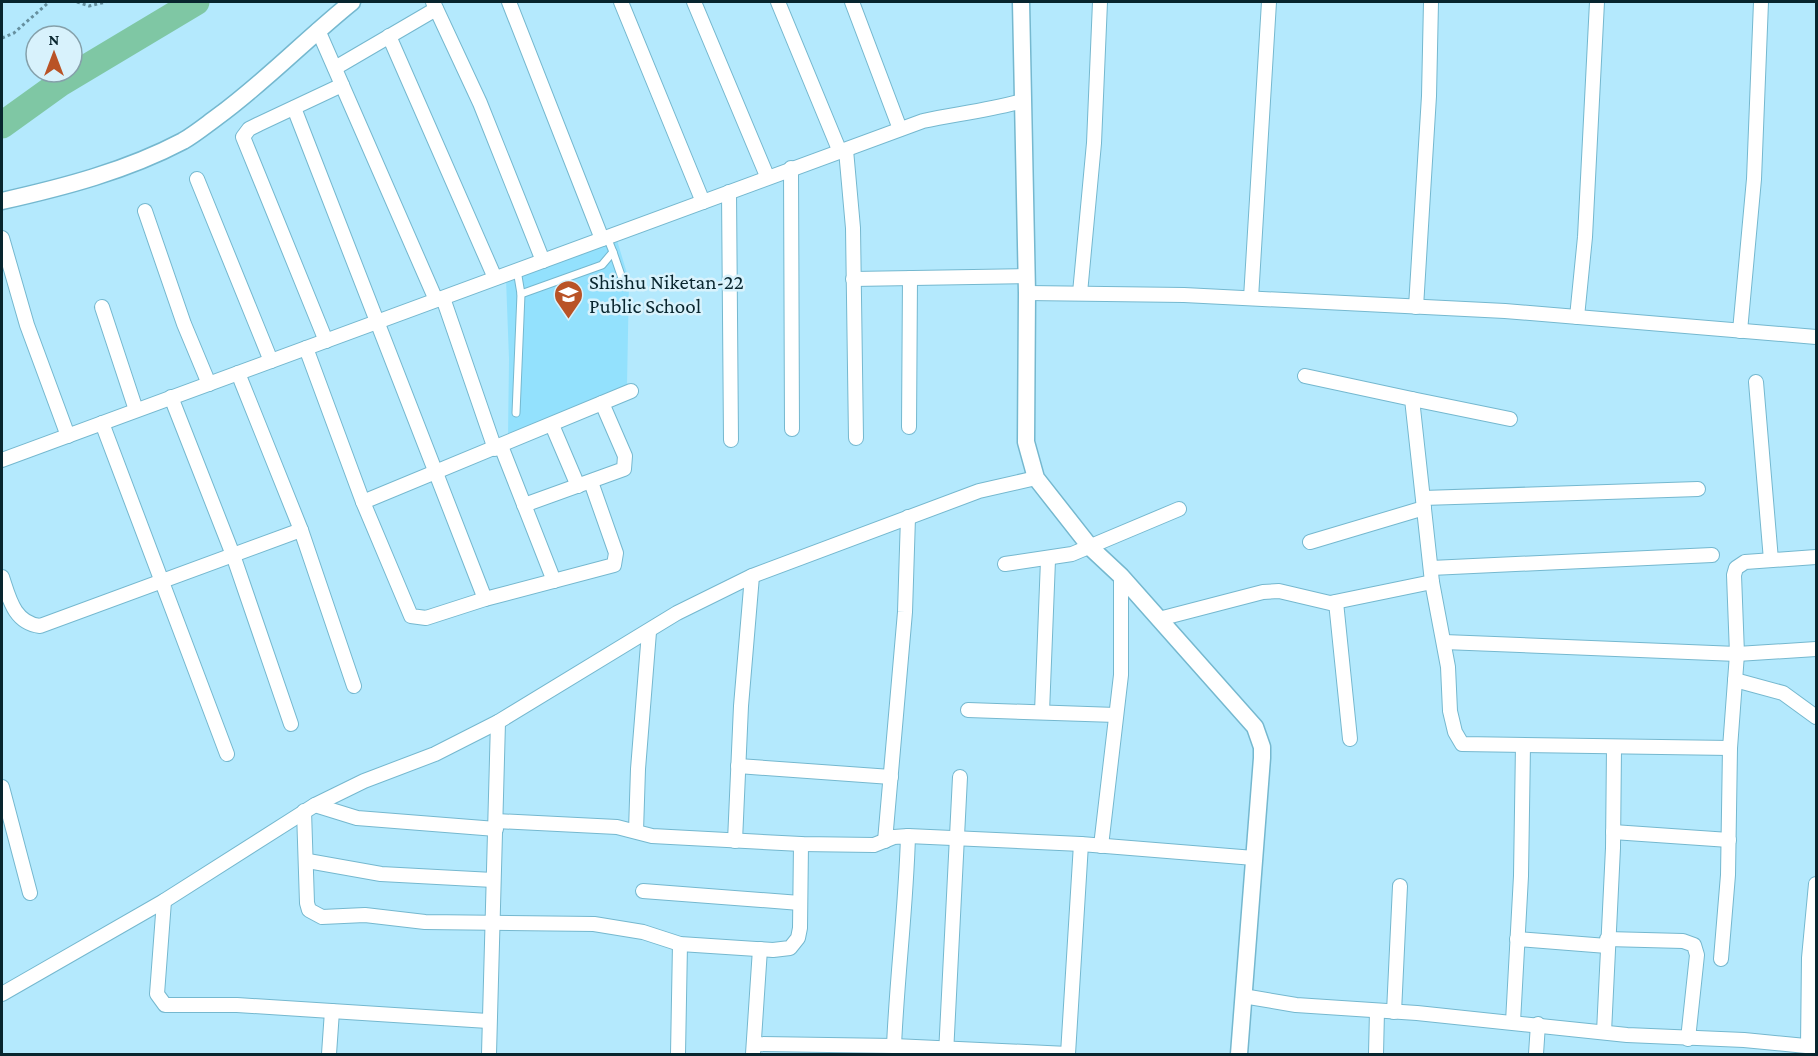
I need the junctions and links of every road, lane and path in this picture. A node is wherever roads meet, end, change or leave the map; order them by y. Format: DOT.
graph roads {
  1 [pos="49,2"];
  2 [pos="77,2"];
  3 [pos="106,2"];
  4 [pos="349,2"];
  5 [pos="509,2"];
  6 [pos="621,2"];
  7 [pos="694,2"];
  8 [pos="778,2"];
  9 [pos="852,2"];
  10 [pos="1021,2"];
  11 [pos="1100,2"];
  12 [pos="1269,2"];
  13 [pos="1431,2"];
  14 [pos="1597,2"];
  15 [pos="1761,2"];
  16 [pos="434,5"];
  17 [pos="318,30"];
  18 [pos="389,36"];
  19 [pos="2,38"];
  20 [pos="335,68"];
  21 [pos="342,85"];
  22 [pos="1023,101"];
  23 [pos="294,108"];
  24 [pos="900,129"];
  25 [pos="843,151"];
  26 [pos="791,168"];
  27 [pos="767,176"];
  28 [pos="197,179"];
  29 [pos="729,192"];
  30 [pos="2,201"];
  31 [pos="703,202"];
  32 [pos="145,211"];
  33 [pos="2,238"];
  34 [pos="605,238"];
  35 [pos="613,252"];
  36 [pos="543,261"];
  37 [pos="517,270"];
  38 [pos="495,278"];
  39 [pos="910,278"];
  40 [pos="853,279"];
  41 [pos="1027,284"];
  42 [pos="625,287"];
  43 [pos="1080,293"];
  44 [pos="520,294"];
  45 [pos="1251,298"];
  46 [pos="439,299"];
  47 [pos="102,307"];
  48 [pos="1416,307"];
  49 [pos="1577,317"];
  50 [pos="378,322"];
  51 [pos="1740,331"];
  52 [pos="1816,337"];
  53 [pos="326,340"];
  54 [pos="306,348"];
  55 [pos="271,361"];
  56 [pos="238,373"];
  57 [pos="1305,376"];
  58 [pos="1755,382"];
  59 [pos="209,384"];
  60 [pos="631,391"];
  61 [pos="171,398"];
  62 [pos="1412,399"];
  63 [pos="602,403"];
  64 [pos="136,410"];
  65 [pos="516,413"];
  66 [pos="1510,419"];
  67 [pos="102,423"];
  68 [pos="552,425"];
  69 [pos="909,427"];
  70 [pos="792,429"];
  71 [pos="68,436"];
  72 [pos="856,438"];
  73 [pos="731,440"];
  74 [pos="498,448"];
  75 [pos="2,460"];
  76 [pos="436,473"];
  77 [pos="1036,478"];
  78 [pos="584,484"];
  79 [pos="1698,489"];
  80 [pos="363,502"];
  81 [pos="1424,503"];
  82 [pos="524,505"];
  83 [pos="1179,509"];
  84 [pos="908,517"];
  85 [pos="301,530"];
  86 [pos="1311,542"];
  87 [pos="1091,548"];
  88 [pos="233,555"];
  89 [pos="1712,555"];
  90 [pos="1816,557"];
  91 [pos="1048,560"];
  92 [pos="1771,560"];
  93 [pos="1005,564"];
  94 [pos="1431,575"];
  95 [pos="752,576"];
  96 [pos="1121,576"];
  97 [pos="2,577"];
  98 [pos="163,581"];
  99 [pos="554,581"];
  100 [pos="485,599"];
  101 [pos="1336,602"];
  102 [pos="1159,619"];
  103 [pos="649,632"];
  104 [pos="1444,642"];
  105 [pos="1816,649"];
  106 [pos="1737,654"];
  107 [pos="1735,680"];
  108 [pos="354,686"];
  109 [pos="968,710"];
  110 [pos="1042,712"];
  111 [pos="1116,715"];
  112 [pos="1816,717"];
  113 [pos="498,722"];
  114 [pos="291,724"];
  115 [pos="1350,739"];
  116 [pos="1523,745"];
  117 [pos="1614,748"];
  118 [pos="1730,748"];
  119 [pos="227,754"];
  120 [pos="738,766"];
  121 [pos="891,777"];
  122 [pos="960,777"];
  123 [pos="2,787"];
  124 [pos="310,808"];
  125 [pos="496,825"];
  126 [pos="636,831"];
  127 [pos="1613,832"];
  128 [pos="908,836"];
  129 [pos="957,840"];
  130 [pos="1729,840"];
  131 [pos="735,841"];
  132 [pos="885,841"];
  133 [pos="801,844"];
  134 [pos="1081,844"];
  135 [pos="1101,846"];
  136 [pos="1254,858"];
  137 [pos="308,861"];
  138 [pos="493,880"];
  139 [pos="1816,884"];
  140 [pos="1400,886"];
  141 [pos="643,891"];
  142 [pos="30,893"];
  143 [pos="164,901"];
  144 [pos="800,903"];
  145 [pos="491,923"];
  146 [pos="1517,939"];
  147 [pos="1607,942"];
  148 [pos="680,944"];
  149 [pos="760,949"];
  150 [pos="1721,959"];
  151 [pos="2,994"];
  152 [pos="1244,996"];
  153 [pos="332,1011"];
  154 [pos="1377,1011"];
  155 [pos="1394,1012"];
  156 [pos="488,1021"];
  157 [pos="1512,1022"];
  158 [pos="1538,1024"];
  159 [pos="1604,1032"];
  160 [pos="1695,1040"];
  161 [pos="1812,1047"];
  162 [pos="754,1049"];
  163 [pos="900,1049"];
  164 [pos="946,1052"];
  165 [pos="329,1054"];
  166 [pos="489,1054"];
  167 [pos="678,1054"];
  168 [pos="1239,1054"];
  169 [pos="1376,1054"];
  170 [pos="1536,1054"];
  171 [pos="1701,1054"];
  1 -- 19 [label="path"];
  2 -- 3 [label="path"];
  4 -- 17 [label="street"];
  5 -- 34 [label="street"];
  6 -- 31 [label="street"];
  7 -- 27 [label="street"];
  8 -- 25 [label="street"];
  9 -- 24 [label="street"];
  10 -- 22 [label="street"];
  11 -- 43 [label="street"];
  12 -- 45 [label="street"];
  13 -- 48 [label="street"];
  14 -- 49 [label="street"];
  15 -- 51 [label="street"];
  16 -- 18 [label="street"];
  16 -- 36 [label="street"];
  17 -- 20 [label="street"];
  17 -- 30 [label="street"];
  18 -- 20 [label="street"];
  18 -- 38 [label="street"];
  20 -- 21 [label="street"];
  21 -- 23 [label="street"];
  21 -- 46 [label="street"];
  22 -- 24 [label="street"];
  22 -- 41 [label="street"];
  23 -- 50 [label="street"];
  23 -- 53 [label="street"];
  24 -- 25 [label="street"];
  25 -- 26 [label="street"];
  25 -- 40 [label="street"];
  26 -- 27 [label="street"];
  26 -- 70 [label="street"];
  27 -- 29 [label="street"];
  28 -- 55 [label="street"];
  29 -- 31 [label="street"];
  29 -- 73 [label="street"];
  31 -- 34 [label="street"];
  32 -- 59 [label="street"];
  33 -- 71 [label="street"];
  34 -- 35 [label="lane"];
  34 -- 36 [label="street"];
  35 -- 42 [label="lane"];
  35 -- 44 [label="lane"];
  36 -- 37 [label="street"];
  37 -- 38 [label="street"];
  37 -- 44 [label="lane"];
  38 -- 46 [label="street"];
  39 -- 40 [label="street"];
  39 -- 41 [label="street"];
  39 -- 69 [label="street"];
  40 -- 72 [label="street"];
  41 -- 43 [label="street"];
  41 -- 77 [label="street"];
  43 -- 45 [label="street"];
  44 -- 65 [label="lane"];
  45 -- 48 [label="street"];
  46 -- 50 [label="street"];
  46 -- 74 [label="street"];
  47 -- 64 [label="street"];
  48 -- 49 [label="street"];
  49 -- 51 [label="street"];
  50 -- 53 [label="street"];
  50 -- 76 [label="street"];
  51 -- 52 [label="street"];
  53 -- 54 [label="street"];
  54 -- 55 [label="street"];
  54 -- 80 [label="street"];
  55 -- 56 [label="street"];
  56 -- 59 [label="street"];
  56 -- 85 [label="street"];
  57 -- 62 [label="street"];
  58 -- 92 [label="street"];
  59 -- 61 [label="street"];
  60 -- 63 [label="street"];
  61 -- 64 [label="street"];
  61 -- 88 [label="street"];
  62 -- 66 [label="street"];
  62 -- 81 [label="street"];
  63 -- 68 [label="street"];
  63 -- 78 [label="street"];
  64 -- 67 [label="street"];
  67 -- 71 [label="street"];
  67 -- 98 [label="street"];
  68 -- 74 [label="street"];
  68 -- 78 [label="street"];
  71 -- 75 [label="street"];
  74 -- 76 [label="street"];
  74 -- 82 [label="street"];
  76 -- 80 [label="street"];
  76 -- 100 [label="street"];
  77 -- 84 [label="street"];
  77 -- 87 [label="street"];
  78 -- 82 [label="street"];
  78 -- 99 [label="street"];
  79 -- 81 [label="street"];
  80 -- 100 [label="street"];
  81 -- 86 [label="street"];
  81 -- 94 [label="street"];
  82 -- 99 [label="street"];
  83 -- 87 [label="street"];
  84 -- 95 [label="street"];
  84 -- 121 [label="street"];
  85 -- 88 [label="street"];
  85 -- 108 [label="street"];
  87 -- 91 [label="street"];
  87 -- 96 [label="street"];
  88 -- 98 [label="street"];
  88 -- 114 [label="street"];
  89 -- 94 [label="street"];
  90 -- 92 [label="street"];
  91 -- 93 [label="street"];
  91 -- 110 [label="street"];
  92 -- 106 [label="street"];
  94 -- 101 [label="street"];
  94 -- 104 [label="street"];
  95 -- 103 [label="street"];
  95 -- 120 [label="street"];
  96 -- 102 [label="street"];
  96 -- 111 [label="street"];
  97 -- 98 [label="street"];
  98 -- 119 [label="street"];
  99 -- 100 [label="street"];
  101 -- 102 [label="street"];
  101 -- 115 [label="street"];
  102 -- 136 [label="street"];
  103 -- 113 [label="street"];
  103 -- 126 [label="street"];
  104 -- 106 [label="street"];
  104 -- 116 [label="street"];
  105 -- 106 [label="street"];
  106 -- 107 [label="street"];
  107 -- 112 [label="street"];
  107 -- 118 [label="street"];
  109 -- 110 [label="street"];
  110 -- 111 [label="street"];
  111 -- 135 [label="street"];
  113 -- 124 [label="street"];
  113 -- 125 [label="street"];
  116 -- 117 [label="street"];
  116 -- 146 [label="street"];
  117 -- 118 [label="street"];
  117 -- 127 [label="street"];
  118 -- 130 [label="street"];
  120 -- 121 [label="street"];
  120 -- 131 [label="street"];
  121 -- 132 [label="street"];
  122 -- 129 [label="street"];
  123 -- 142 [label="street"];
  124 -- 125 [label="street"];
  124 -- 137 [label="street"];
  124 -- 143 [label="street"];
  125 -- 126 [label="street"];
  125 -- 138 [label="street"];
  126 -- 131 [label="street"];
  127 -- 130 [label="street"];
  127 -- 147 [label="street"];
  128 -- 129 [label="street"];
  128 -- 132 [label="street"];
  128 -- 163 [label="street"];
  129 -- 134 [label="street"];
  129 -- 164 [label="street"];
  130 -- 150 [label="street"];
  131 -- 133 [label="street"];
  132 -- 133 [label="street"];
  133 -- 144 [label="street"];
  134 -- 135 [label="street"];
  134 -- 164 [label="street"];
  135 -- 136 [label="street"];
  136 -- 152 [label="street"];
  137 -- 138 [label="street"];
  137 -- 145 [label="street"];
  138 -- 145 [label="street"];
  139 -- 161 [label="street"];
  140 -- 155 [label="street"];
  141 -- 144 [label="street"];
  143 -- 151 [label="street"];
  143 -- 153 [label="street"];
  144 -- 149 [label="street"];
  145 -- 148 [label="street"];
  145 -- 156 [label="street"];
  146 -- 147 [label="street"];
  146 -- 157 [label="street"];
  147 -- 159 [label="street"];
  147 -- 160 [label="street"];
  148 -- 149 [label="street"];
  148 -- 167 [label="street"];
  149 -- 162 [label="street"];
  152 -- 154 [label="street"];
  152 -- 168 [label="street"];
  153 -- 156 [label="street"];
  153 -- 165 [label="street"];
  154 -- 155 [label="street"];
  154 -- 169 [label="street"];
  155 -- 157 [label="street"];
  156 -- 166 [label="street"];
  157 -- 158 [label="street"];
  158 -- 159 [label="street"];
  158 -- 170 [label="street"];
  159 -- 160 [label="street"];
  160 -- 161 [label="street"];
  160 -- 171 [label="street"];
  162 -- 163 [label="street"];
  163 -- 164 [label="street"];
}
